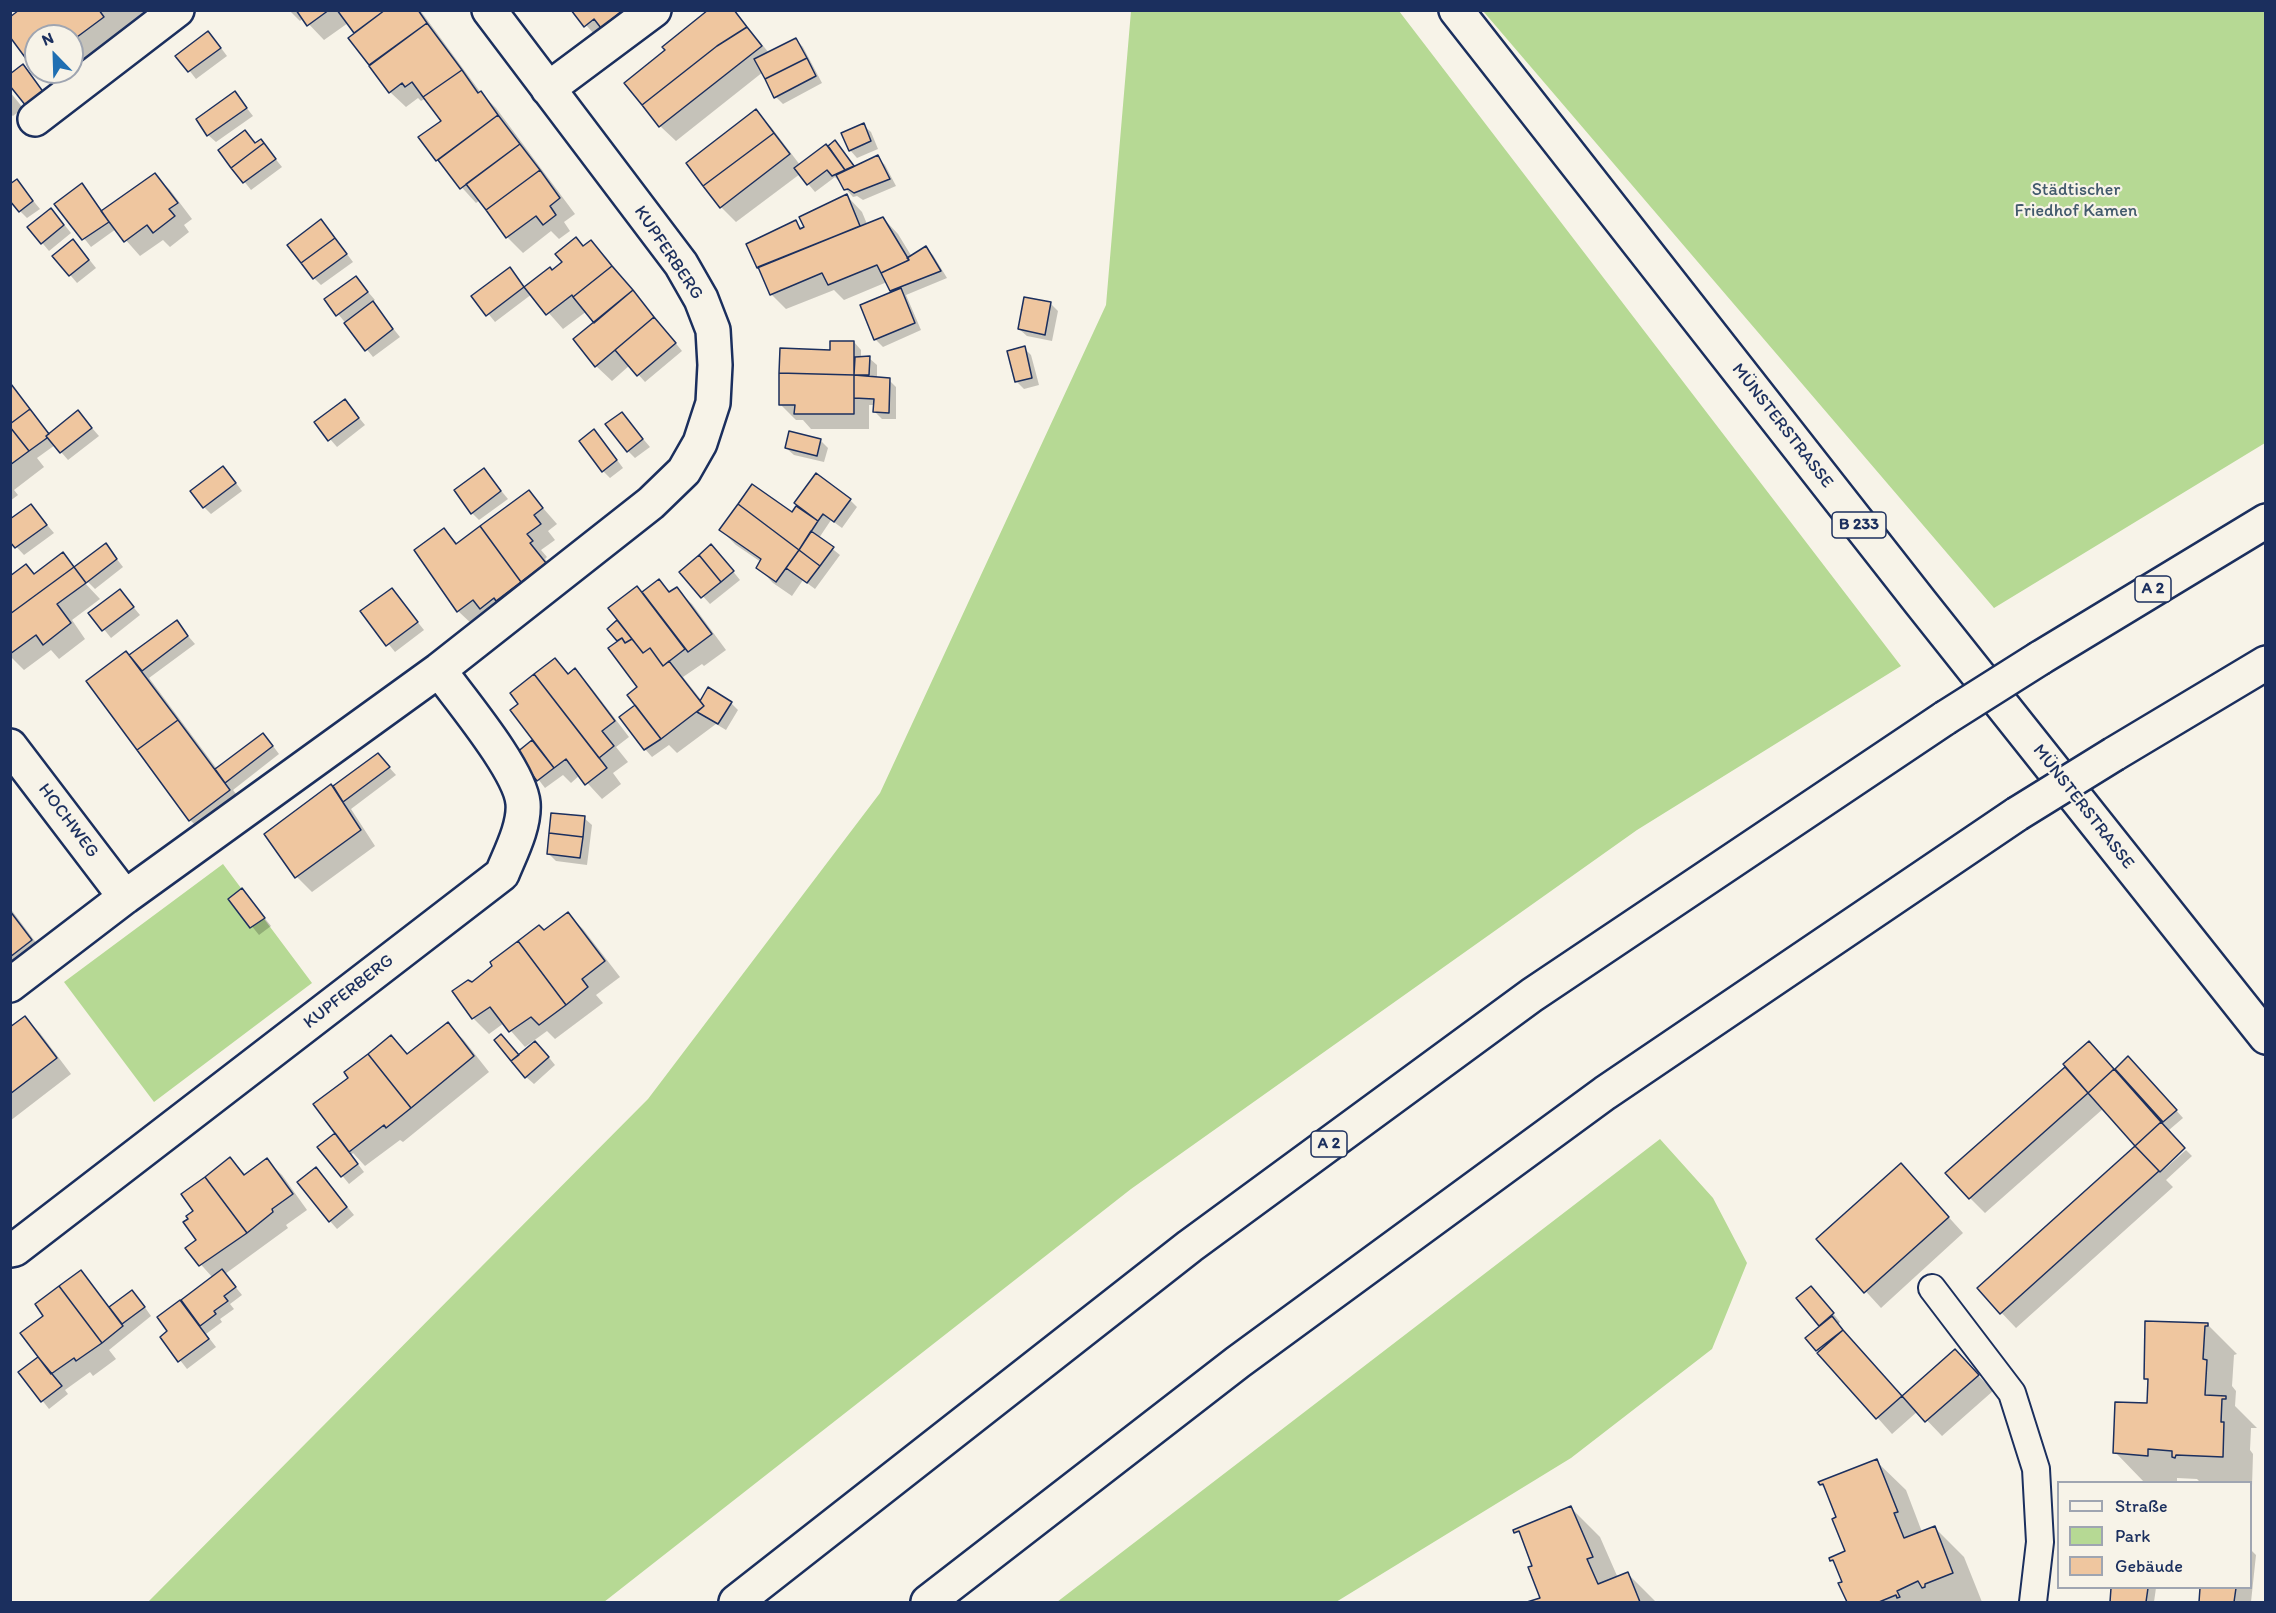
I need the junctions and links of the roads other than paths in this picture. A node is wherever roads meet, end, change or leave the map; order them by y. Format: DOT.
graph roads {
  1 [pos="177,10"];
  2 [pos="489,10"];
  3 [pos="654,10"];
  4 [pos="1456,10"];
  5 [pos="548,89"];
  6 [pos="35,119"];
  7 [pos="2265,520"];
  8 [pos="2265,663"];
  9 [pos="439,670"];
  10 [pos="10,746"];
  11 [pos="124,897"];
  12 [pos="10,985"];
  13 [pos="2265,1037"];
  14 [pos="10,1250"];
  15 [pos="1932,1288"];
  16 [pos="736,1602"];
  17 [pos="928,1602"];
  18 [pos="2033,1602"];
  1 -- 6 [label="main road"];
  2 -- 5 [label="main road, KUPFERBERG"];
  3 -- 5 [label="main road"];
  4 -- 13 [label="main road, MÜNSTERSTRASSE / B 233"];
  5 -- 9 [label="main road, KUPFERBERG"];
  7 -- 16 [label="main road, A 2, bridge"];
  8 -- 17 [label="main road, bridge"];
  9 -- 11 [label="main road, KUPFERBERG"];
  9 -- 14 [label="main road, KUPFERBERG"];
  10 -- 11 [label="main road, HOCHWEG"];
  11 -- 12 [label="main road, KUPFERBERG"];
  15 -- 18 [label="lane"];
}
